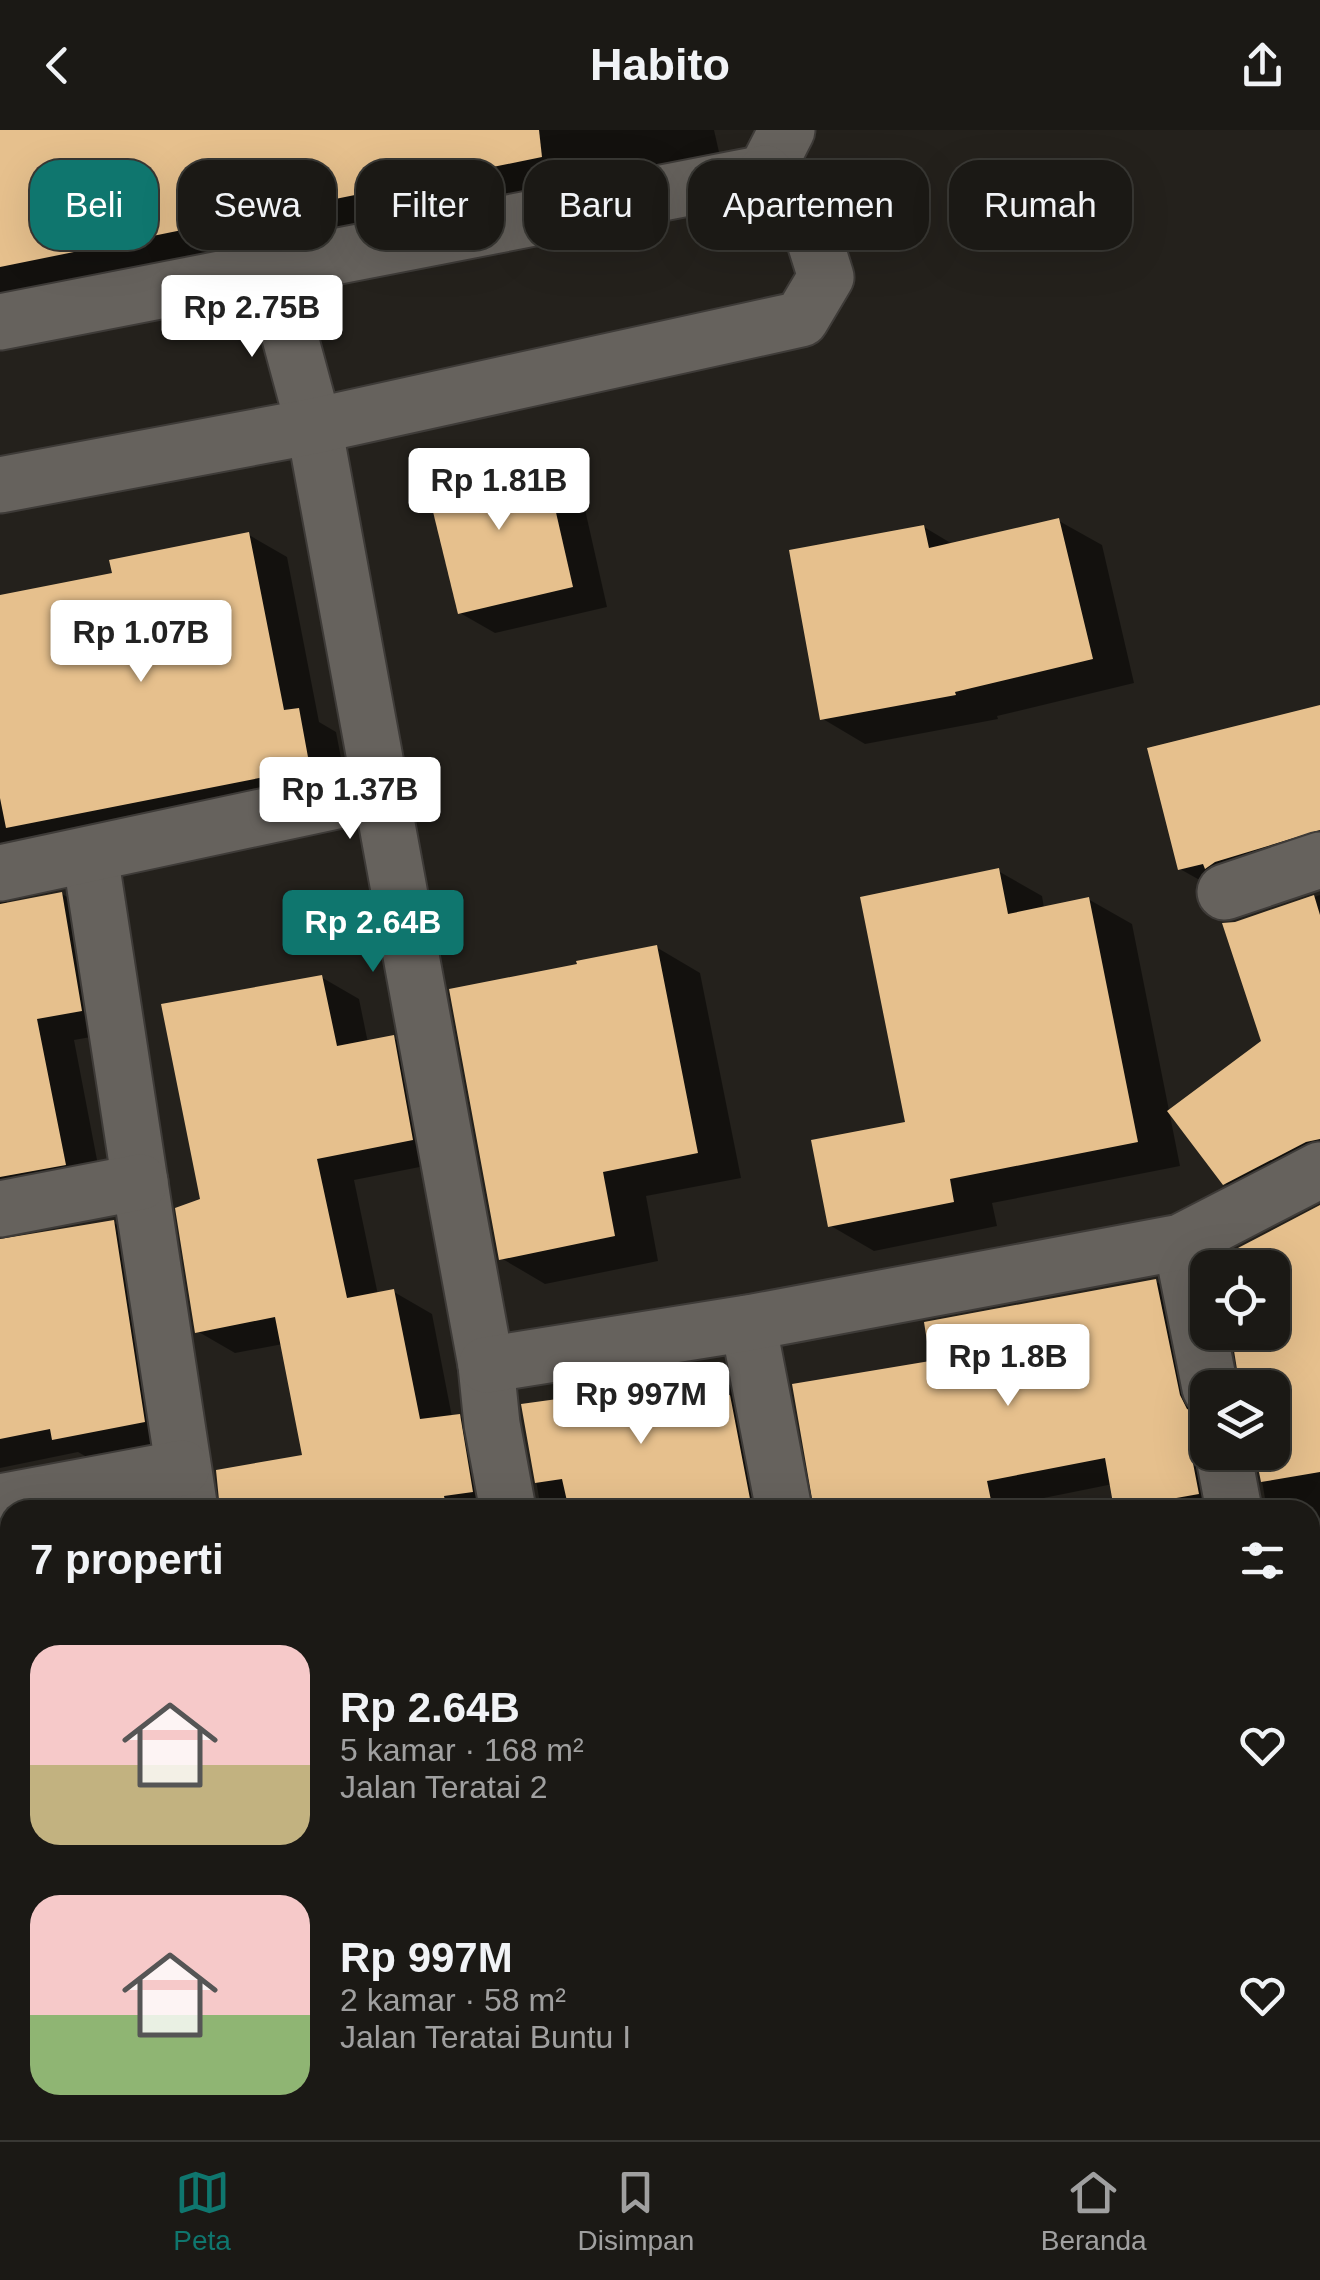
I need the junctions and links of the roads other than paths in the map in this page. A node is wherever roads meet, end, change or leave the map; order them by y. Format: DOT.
graph roads {
  1 [pos="776,151"];
  2 [pos="272,272"];
  3 [pos="0,322"];
  4 [pos="314,426"];
  5 [pos="0,485"];
  6 [pos="384,792"];
  7 [pos="90,855"];
  8 [pos="1320,860"];
  9 [pos="0,873"];
  10 [pos="1225,892"];
  11 [pos="1320,1170"];
  12 [pos="140,1182"];
  13 [pos="0,1209"];
  14 [pos="1182,1242"];
  15 [pos="748,1324"];
  16 [pos="486,1364"];
  17 [pos="1207,1370"];
  18 [pos="1226,1470"];
  19 [pos="186,1489"];
  20 [pos="29,1500"];
  21 [pos="506,1500"];
  22 [pos="782,1500"];
  23 [pos="1232,1500"];
  1 -- 2 [label="street"];
  1 -- 4 [label="street"];
  2 -- 3 [label="street"];
  2 -- 4 [label="street"];
  4 -- 5 [label="street"];
  4 -- 6 [label="street"];
  6 -- 7 [label="street"];
  6 -- 16 [label="street"];
  7 -- 9 [label="street"];
  7 -- 12 [label="street"];
  8 -- 10 [label="street"];
  11 -- 14 [label="street"];
  12 -- 13 [label="street"];
  12 -- 19 [label="street"];
  14 -- 15 [label="street"];
  14 -- 17 [label="street"];
  15 -- 16 [label="street"];
  15 -- 22 [label="street"];
  16 -- 21 [label="street"];
  18 -- 23 [label="street"];
  19 -- 20 [label="street"];
}
